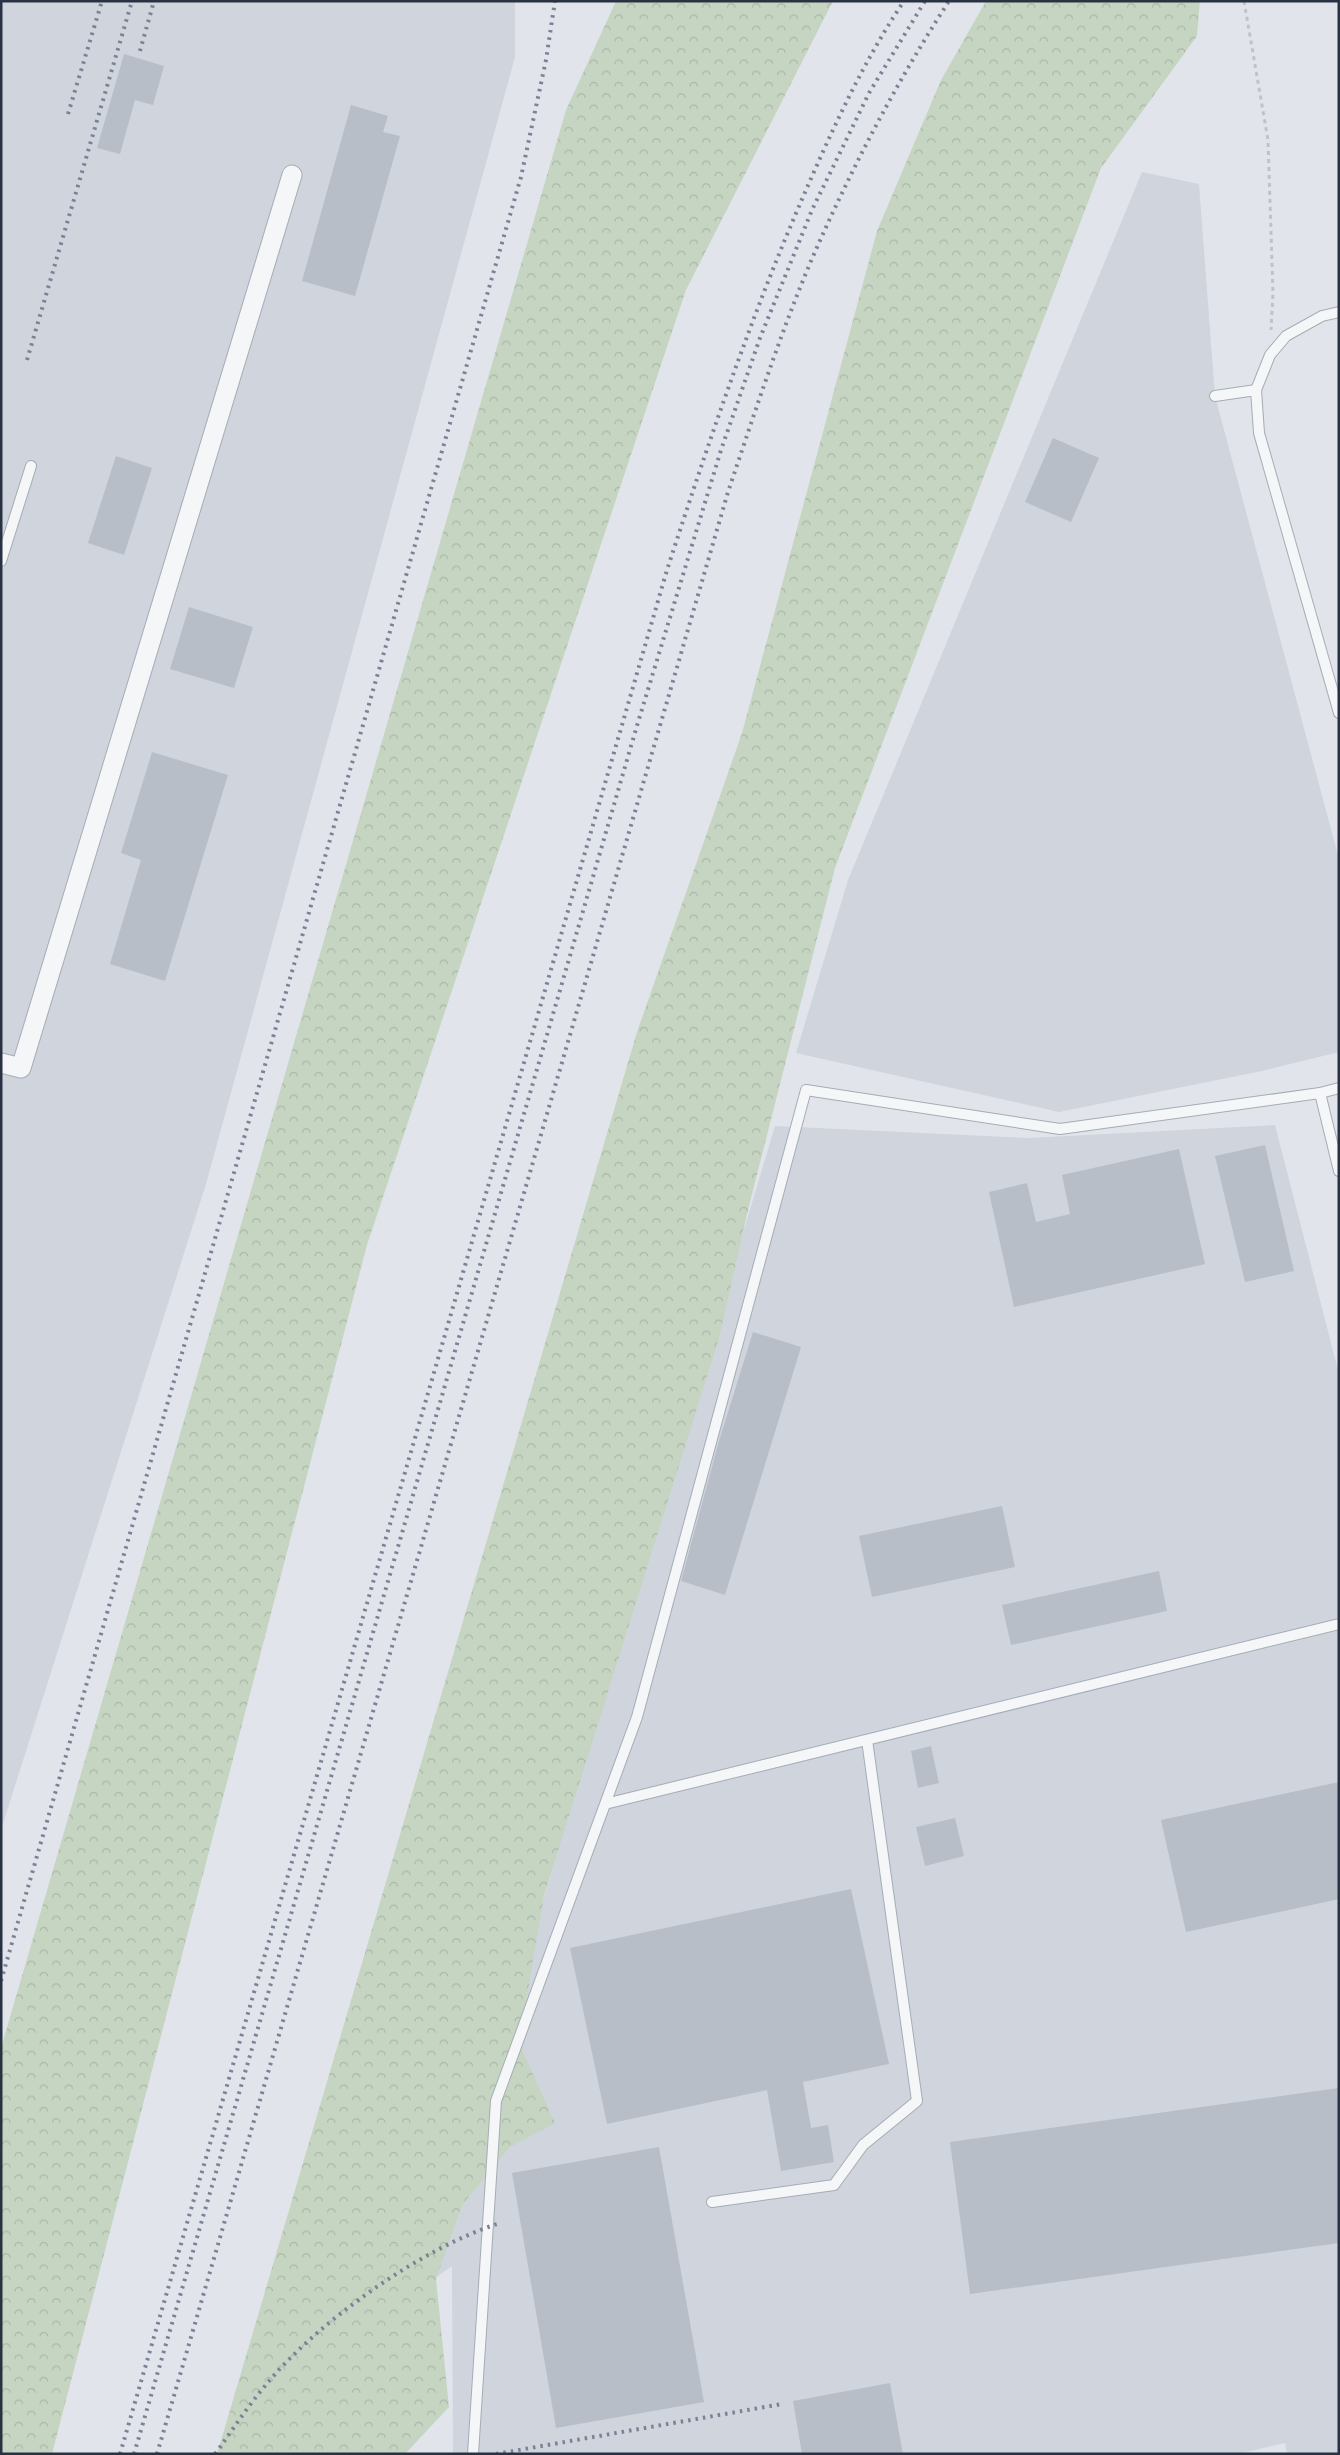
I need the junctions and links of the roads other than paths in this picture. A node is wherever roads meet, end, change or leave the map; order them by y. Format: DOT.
graph roads {
  1 [pos="292,175"];
  2 [pos="1339,312"];
  3 [pos="1256,390"];
  4 [pos="1215,396"];
  5 [pos="31,466"];
  6 [pos="1,562"];
  7 [pos="1339,713"];
  8 [pos="1,1063"];
  9 [pos="1339,1088"];
  10 [pos="1320,1093"];
  11 [pos="1339,1171"];
  12 [pos="1339,1624"];
  13 [pos="867,1740"];
  14 [pos="605,1804"];
  15 [pos="712,2202"];
  16 [pos="473,2454"];
  1 -- 8 [label="street"];
  2 -- 3 [label="lane"];
  3 -- 4 [label="lane"];
  3 -- 7 [label="lane"];
  5 -- 6 [label="lane"];
  9 -- 10 [label="lane"];
  10 -- 11 [label="lane"];
  10 -- 14 [label="lane"];
  12 -- 13 [label="lane"];
  13 -- 14 [label="lane"];
  13 -- 15 [label="lane"];
  14 -- 16 [label="lane"];
}
